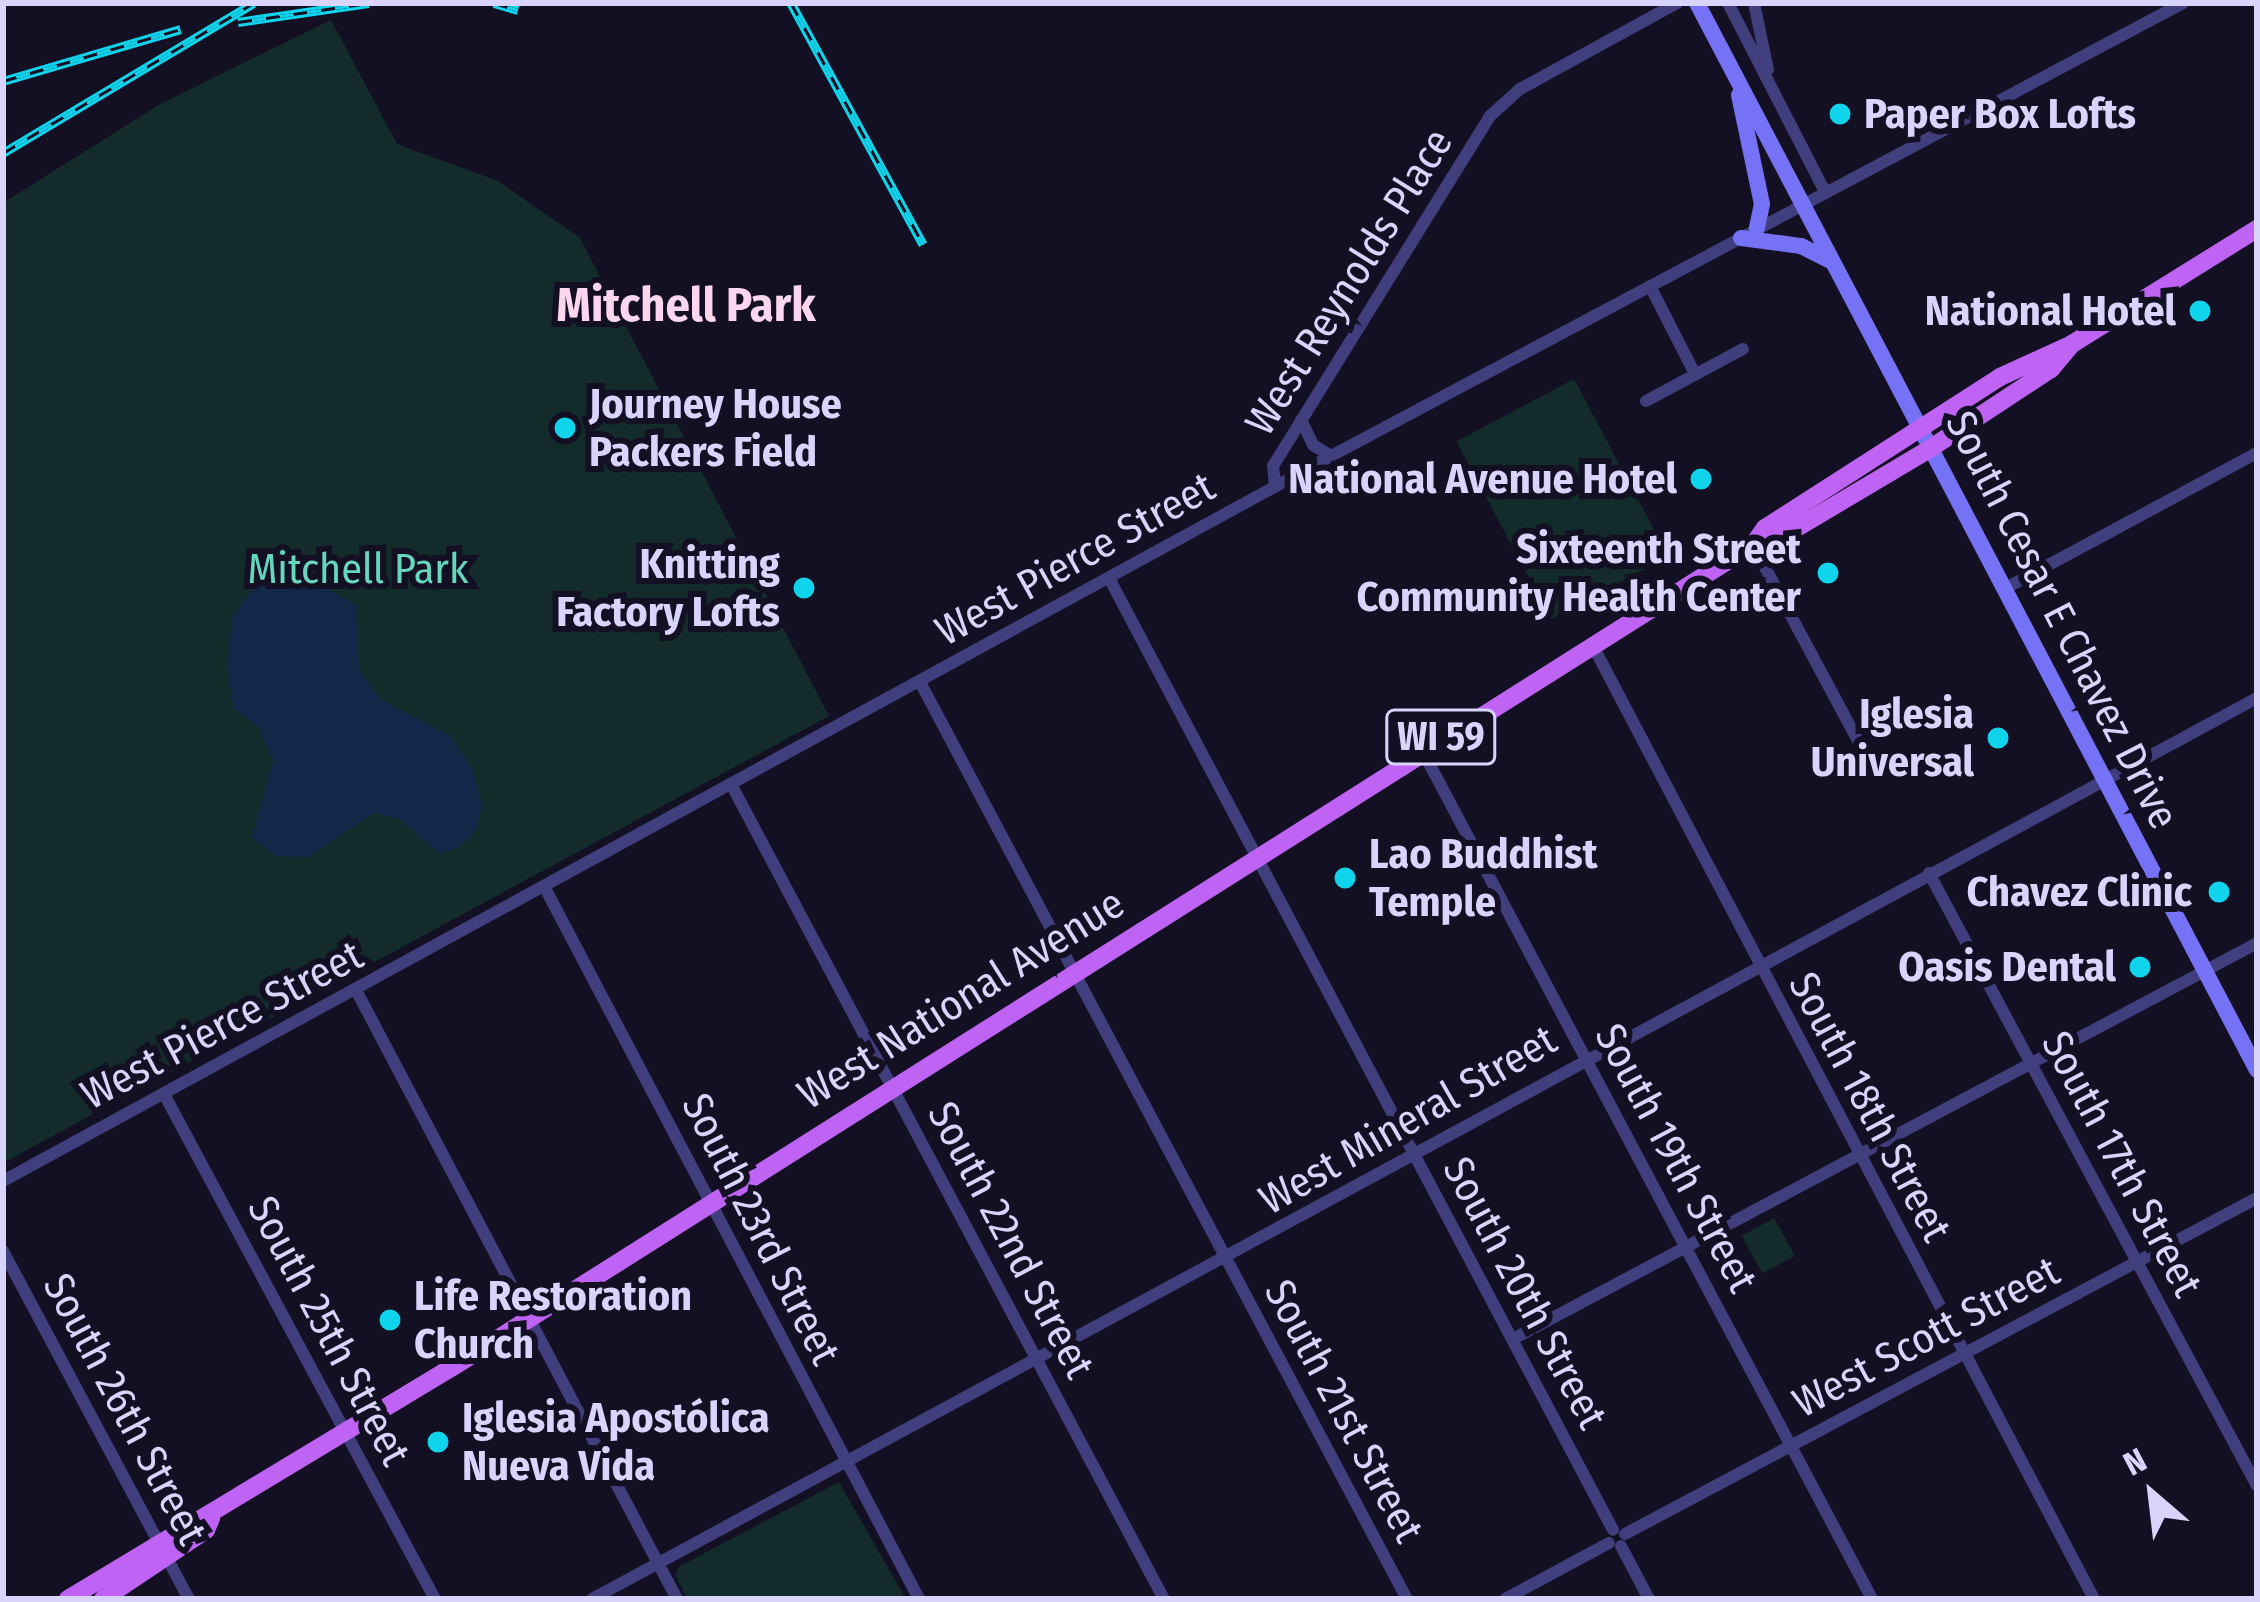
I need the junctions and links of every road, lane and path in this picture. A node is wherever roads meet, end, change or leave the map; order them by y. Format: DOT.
graph roads {
  1 [pos="1677,3"];
  2 [pos="1697,3"];
  3 [pos="1728,3"];
  4 [pos="1754,3"];
  5 [pos="2183,3"];
  6 [pos="1736,76"];
  7 [pos="1772,88"];
  8 [pos="1826,192"];
  9 [pos="1802,204"];
  10 [pos="1749,233"];
  11 [pos="2254,236"];
  12 [pos="1834,263"];
  13 [pos="1650,286"];
  14 [pos="2072,344"];
  15 [pos="1743,349"];
  16 [pos="1695,374"];
  17 [pos="2000,377"];
  18 [pos="2011,397"];
  19 [pos="1646,401"];
  20 [pos="1301,420"];
  21 [pos="1922,429"];
  22 [pos="1931,448"];
  23 [pos="2257,453"];
  24 [pos="1331,456"];
  25 [pos="1275,487"];
  26 [pos="1851,487"];
  27 [pos="1753,545"];
  28 [pos="1109,578"];
  29 [pos="2004,589"];
  30 [pos="1591,643"];
  31 [pos="920,682"];
  32 [pos="2257,698"];
  33 [pos="1422,749"];
  34 [pos="1873,770"];
  35 [pos="2104,780"];
  36 [pos="732,786"];
  37 [pos="1255,854"];
  38 [pos="1929,873"];
  39 [pos="545,888"];
  40 [pos="2257,944"];
  41 [pos="1757,965"];
  42 [pos="1075,970"];
  43 [pos="2205,971"];
  44 [pos="356,990"];
  45 [pos="1585,1057"];
  46 [pos="2031,1063"];
  47 [pos="2257,1070"];
  48 [pos="891,1086"];
  49 [pos="164,1094"];
  50 [pos="1415,1154"];
  51 [pos="1858,1155"];
  52 [pos="3,1181"];
  53 [pos="2257,1198"];
  54 [pos="710,1201"];
  55 [pos="1686,1247"];
  56 [pos="3,1251"];
  57 [pos="1226,1262"];
  58 [pos="2136,1263"];
  59 [pos="528,1318"];
  60 [pos="1513,1340"];
  61 [pos="1964,1354"];
  62 [pos="1040,1362"];
  63 [pos="345,1434"];
  64 [pos="1792,1446"];
  65 [pos="845,1466"];
  66 [pos="2257,1486"];
  67 [pos="1617,1538"];
  68 [pos="163,1549"];
  69 [pos="658,1564"];
  70 [pos="68,1599"];
  71 [pos="103,1599"];
  72 [pos="189,1599"];
  73 [pos="435,1599"];
  74 [pos="592,1599"];
  75 [pos="677,1599"];
  76 [pos="919,1599"];
  77 [pos="1164,1599"];
  78 [pos="1407,1599"];
  79 [pos="1505,1599"];
  80 [pos="1649,1599"];
  81 [pos="1872,1599"];
  82 [pos="2094,1599"];
  1 -- 20 [label="street, West Reynolds Place"];
  2 -- 6 [label="main road, South Cesar E Chavez Drive"];
  3 -- 7 [label="street"];
  4 -- 7 [label="street"];
  5 -- 8 [label="street, West Pierce Street"];
  6 -- 9 [label="main road, South Cesar E Chavez Drive"];
  6 -- 10 [label="main road"];
  7 -- 8 [label="street"];
  8 -- 9 [label="street, West Pierce Street"];
  9 -- 10 [label="street, West Pierce Street"];
  9 -- 12 [label="main road, South Cesar E Chavez Drive"];
  10 -- 12 [label="main road"];
  10 -- 13 [label="street, West Pierce Street"];
  11 -- 14 [label="main road, West National Avenue / WI 59"];
  12 -- 21 [label="main road, South Cesar E Chavez Drive"];
  13 -- 16 [label="street"];
  13 -- 24 [label="street, West Pierce Street"];
  14 -- 17 [label="main road, West National Avenue / WI 59"];
  14 -- 18 [label="main road, West National Avenue / WI 59"];
  15 -- 16 [label="street"];
  16 -- 19 [label="street"];
  17 -- 18 [label="main road"];
  17 -- 21 [label="main road, West National Avenue / WI 59"];
  18 -- 22 [label="main road, West National Avenue / WI 59"];
  20 -- 24 [label="street"];
  20 -- 25 [label="street, West Reynolds Place"];
  21 -- 22 [label="main road, South Cesar E Chavez Drive"];
  21 -- 26 [label="main road, West National Avenue / WI 59"];
  22 -- 26 [label="main road, West National Avenue / WI 59"];
  22 -- 29 [label="main road, South Cesar E Chavez Drive"];
  23 -- 29 [label="street"];
  24 -- 25 [label="street, West Pierce Street"];
  25 -- 28 [label="street, West Pierce Street"];
  26 -- 27 [label="main road, West National Avenue / WI 59"];
  27 -- 30 [label="main road, West National Avenue / WI 59"];
  27 -- 34 [label="street"];
  28 -- 31 [label="street, West Pierce Street"];
  28 -- 37 [label="street, South 20th Street"];
  29 -- 35 [label="main road, South Cesar E Chavez Drive"];
  30 -- 33 [label="main road, West National Avenue / WI 59"];
  30 -- 41 [label="street, South 18th Street"];
  31 -- 36 [label="street, West Pierce Street"];
  31 -- 42 [label="street, South 21st Street"];
  32 -- 35 [label="street, West Mineral Street"];
  33 -- 37 [label="main road, West National Avenue / WI 59"];
  33 -- 45 [label="street, South 19th Street"];
  35 -- 38 [label="street, West Mineral Street"];
  35 -- 43 [label="main road, South Cesar E Chavez Drive"];
  36 -- 39 [label="street, West Pierce Street"];
  36 -- 48 [label="street, South 22nd Street"];
  37 -- 42 [label="main road, West National Avenue / WI 59"];
  37 -- 50 [label="street, South 20th Street"];
  38 -- 41 [label="street, West Mineral Street"];
  38 -- 46 [label="street, South 17th Street"];
  39 -- 44 [label="street, West Pierce Street"];
  39 -- 54 [label="street, South 23rd Street"];
  40 -- 43 [label="street"];
  41 -- 45 [label="street, West Mineral Street"];
  41 -- 51 [label="street, South 18th Street"];
  42 -- 48 [label="main road, West National Avenue / WI 59"];
  42 -- 57 [label="street, South 21st Street"];
  43 -- 46 [label="street"];
  43 -- 47 [label="main road, South Cesar E Chavez Drive"];
  44 -- 49 [label="street, West Pierce Street"];
  44 -- 59 [label="street"];
  45 -- 50 [label="street, West Mineral Street"];
  45 -- 55 [label="street, South 19th Street"];
  46 -- 51 [label="street"];
  46 -- 58 [label="street, South 17th Street"];
  48 -- 54 [label="main road, West National Avenue / WI 59"];
  48 -- 62 [label="street, South 22nd Street"];
  49 -- 52 [label="street, West Pierce Street"];
  49 -- 63 [label="street, South 25th Street"];
  50 -- 57 [label="street, West Mineral Street"];
  50 -- 60 [label="street, South 20th Street"];
  51 -- 55 [label="street"];
  51 -- 61 [label="street, South 18th Street"];
  53 -- 58 [label="street, West Scott Street"];
  54 -- 59 [label="main road, West National Avenue / WI 59"];
  54 -- 65 [label="street, South 23rd Street"];
  55 -- 60 [label="street"];
  55 -- 64 [label="street, South 19th Street"];
  56 -- 68 [label="street, South 26th Street"];
  57 -- 62 [label="street, West Mineral Street"];
  57 -- 78 [label="street, South 21st Street"];
  58 -- 61 [label="street, West Scott Street"];
  58 -- 66 [label="street, South 17th Street"];
  59 -- 63 [label="main road, West National Avenue / WI 59"];
  59 -- 69 [label="street"];
  60 -- 67 [label="street, South 20th Street"];
  61 -- 64 [label="street, West Scott Street"];
  61 -- 82 [label="street, South 18th Street"];
  62 -- 65 [label="street, West Mineral Street"];
  62 -- 77 [label="street, South 22nd Street"];
  63 -- 68 [label="main road, West National Avenue / WI 59"];
  63 -- 73 [label="street, South 25th Street"];
  64 -- 67 [label="street, West Scott Street"];
  64 -- 81 [label="street, South 19th Street"];
  65 -- 69 [label="street, West Mineral Street"];
  65 -- 76 [label="street, South 23rd Street"];
  67 -- 79 [label="street, West Scott Street"];
  67 -- 80 [label="street, South 20th Street"];
  68 -- 70 [label="main road, West National Avenue / WI 59"];
  68 -- 71 [label="main road, West National Avenue / WI 59"];
  68 -- 72 [label="street, South 26th Street"];
  69 -- 74 [label="street, West Mineral Street"];
  69 -- 75 [label="street"];
}
